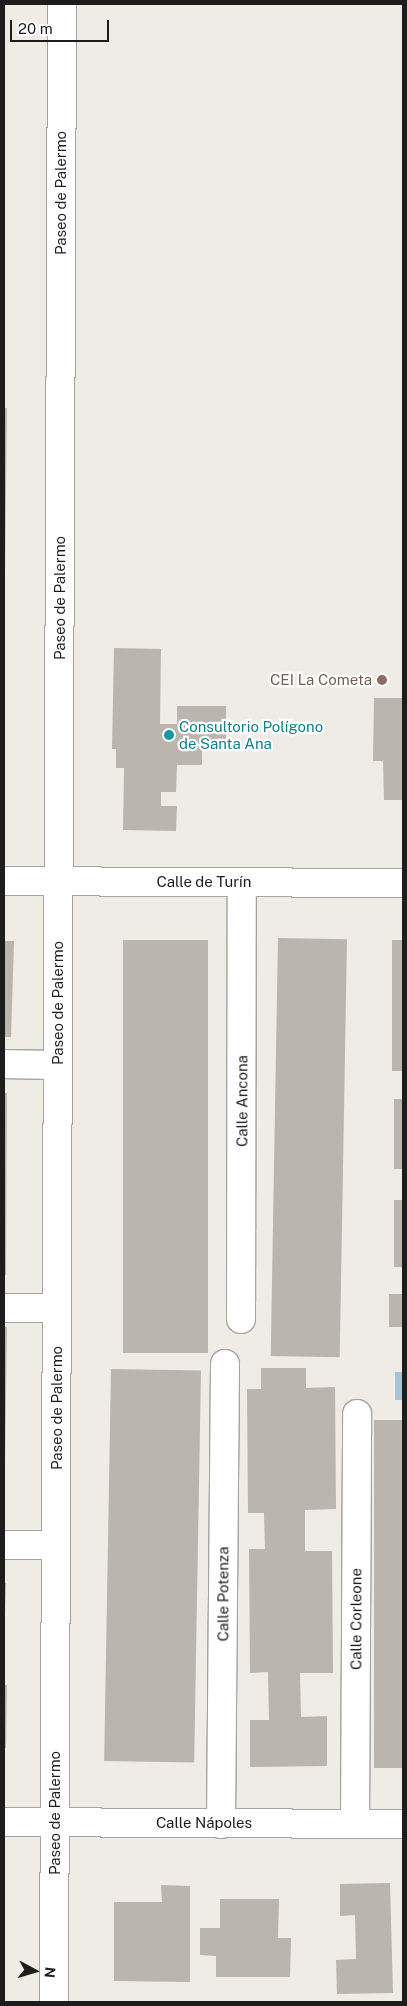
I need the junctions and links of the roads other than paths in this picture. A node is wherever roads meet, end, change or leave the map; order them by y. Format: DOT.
graph roads {
  1 [pos="62,4"];
  2 [pos="4,881"];
  3 [pos="59,881"];
  4 [pos="242,882"];
  5 [pos="403,883"];
  6 [pos="4,1064"];
  7 [pos="58,1065"];
  8 [pos="4,1308"];
  9 [pos="57,1308"];
  10 [pos="241,1319"];
  11 [pos="225,1364"];
  12 [pos="357,1414"];
  13 [pos="4,1545"];
  14 [pos="56,1545"];
  15 [pos="4,1822"];
  16 [pos="55,1823"];
  17 [pos="221,1824"];
  18 [pos="355,1824"];
  19 [pos="403,1824"];
  20 [pos="54,2002"];
  1 -- 3 [label="street, Paseo de Palermo"];
  2 -- 3 [label="street, Calle de Turín"];
  3 -- 4 [label="street, Calle de Turín"];
  3 -- 7 [label="street, Paseo de Palermo"];
  4 -- 5 [label="street, Calle de Turín"];
  4 -- 10 [label="street, Calle Ancona"];
  6 -- 7 [label="street"];
  7 -- 9 [label="street, Paseo de Palermo"];
  8 -- 9 [label="street"];
  9 -- 14 [label="street, Paseo de Palermo"];
  11 -- 17 [label="street, Calle Potenza"];
  12 -- 18 [label="street, Calle Corleone"];
  13 -- 14 [label="street"];
  14 -- 16 [label="street, Paseo de Palermo"];
  15 -- 16 [label="street, Calle Nápoles"];
  16 -- 17 [label="street, Calle Nápoles"];
  16 -- 20 [label="street, Paseo de Palermo"];
  17 -- 18 [label="street, Calle Nápoles"];
  18 -- 19 [label="street, Calle Nápoles"];
}
